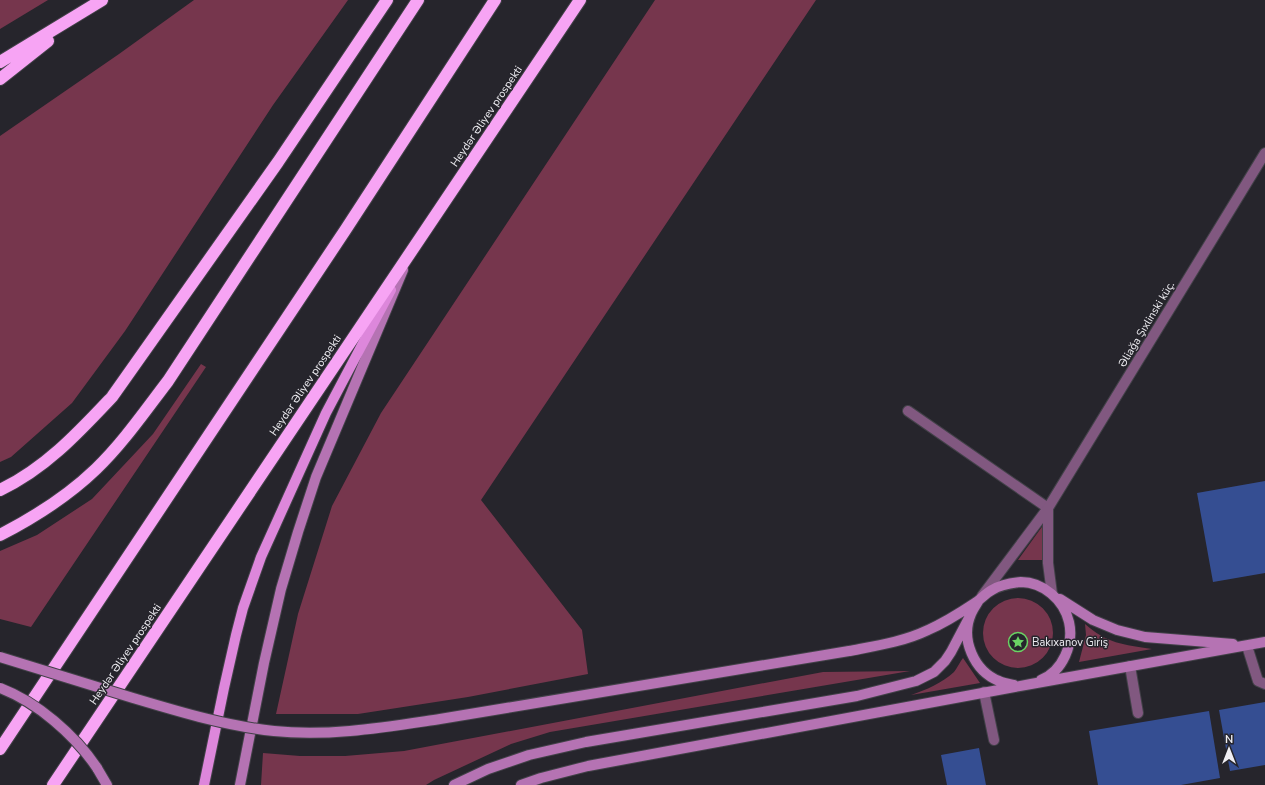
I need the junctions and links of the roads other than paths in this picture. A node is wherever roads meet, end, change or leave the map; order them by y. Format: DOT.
graph roads {
  1 [pos="102,0"];
  2 [pos="387,0"];
  3 [pos="418,0"];
  4 [pos="495,0"];
  5 [pos="580,0"];
  6 [pos="88,9"];
  7 [pos="0,62"];
  8 [pos="0,79"];
  9 [pos="1265,153"];
  10 [pos="411,251"];
  11 [pos="908,411"];
  12 [pos="0,490"];
  13 [pos="1048,508"];
  14 [pos="0,535"];
  15 [pos="1052,594"];
  16 [pos="979,600"];
  17 [pos="971,614"];
  18 [pos="1265,642"];
  19 [pos="1247,646"];
  20 [pos="0,658"];
  21 [pos="1130,666"];
  22 [pos="1031,684"];
  23 [pos="1265,684"];
  24 [pos="0,688"];
  25 [pos="984,692"];
  26 [pos="1138,713"];
  27 [pos="994,740"];
  28 [pos="0,749"];
  29 [pos="97,768"];
  30 [pos="53,785"];
  31 [pos="102,785"];
  32 [pos="107,785"];
  33 [pos="204,785"];
  34 [pos="240,785"];
  35 [pos="454,785"];
  36 [pos="521,785"];
  1 -- 6 [label="highway"];
  2 -- 12 [label="highway"];
  3 -- 14 [label="highway"];
  4 -- 28 [label="highway"];
  5 -- 10 [label="highway, Heydər Əliyev prospekti"];
  6 -- 7 [label="highway"];
  6 -- 8 [label="highway"];
  9 -- 13 [label="street, Əliağa Şıxlinski küç."];
  10 -- 30 [label="highway, Heydər Əliyev prospekti"];
  10 -- 33 [label="main road"];
  10 -- 34 [label="main road"];
  11 -- 13 [label="street"];
  13 -- 15 [label="street"];
  13 -- 16 [label="street, Əliağa Şıxlinski küç."];
  15 -- 16 [label="main road"];
  15 -- 19 [label="main road"];
  15 -- 22 [label="main road"];
  16 -- 17 [label="main road"];
  16 -- 20 [label="main road, bridge"];
  17 -- 22 [label="main road"];
  17 -- 35 [label="main road"];
  18 -- 19 [label="main road"];
  19 -- 21 [label="main road"];
  19 -- 23 [label="street"];
  21 -- 22 [label="main road"];
  21 -- 26 [label="street"];
  22 -- 25 [label="main road"];
  24 -- 29 [label="main road, bridge"];
  25 -- 27 [label="street"];
  25 -- 36 [label="main road"];
  29 -- 31 [label="main road"];
  29 -- 32 [label="main road"];
}
